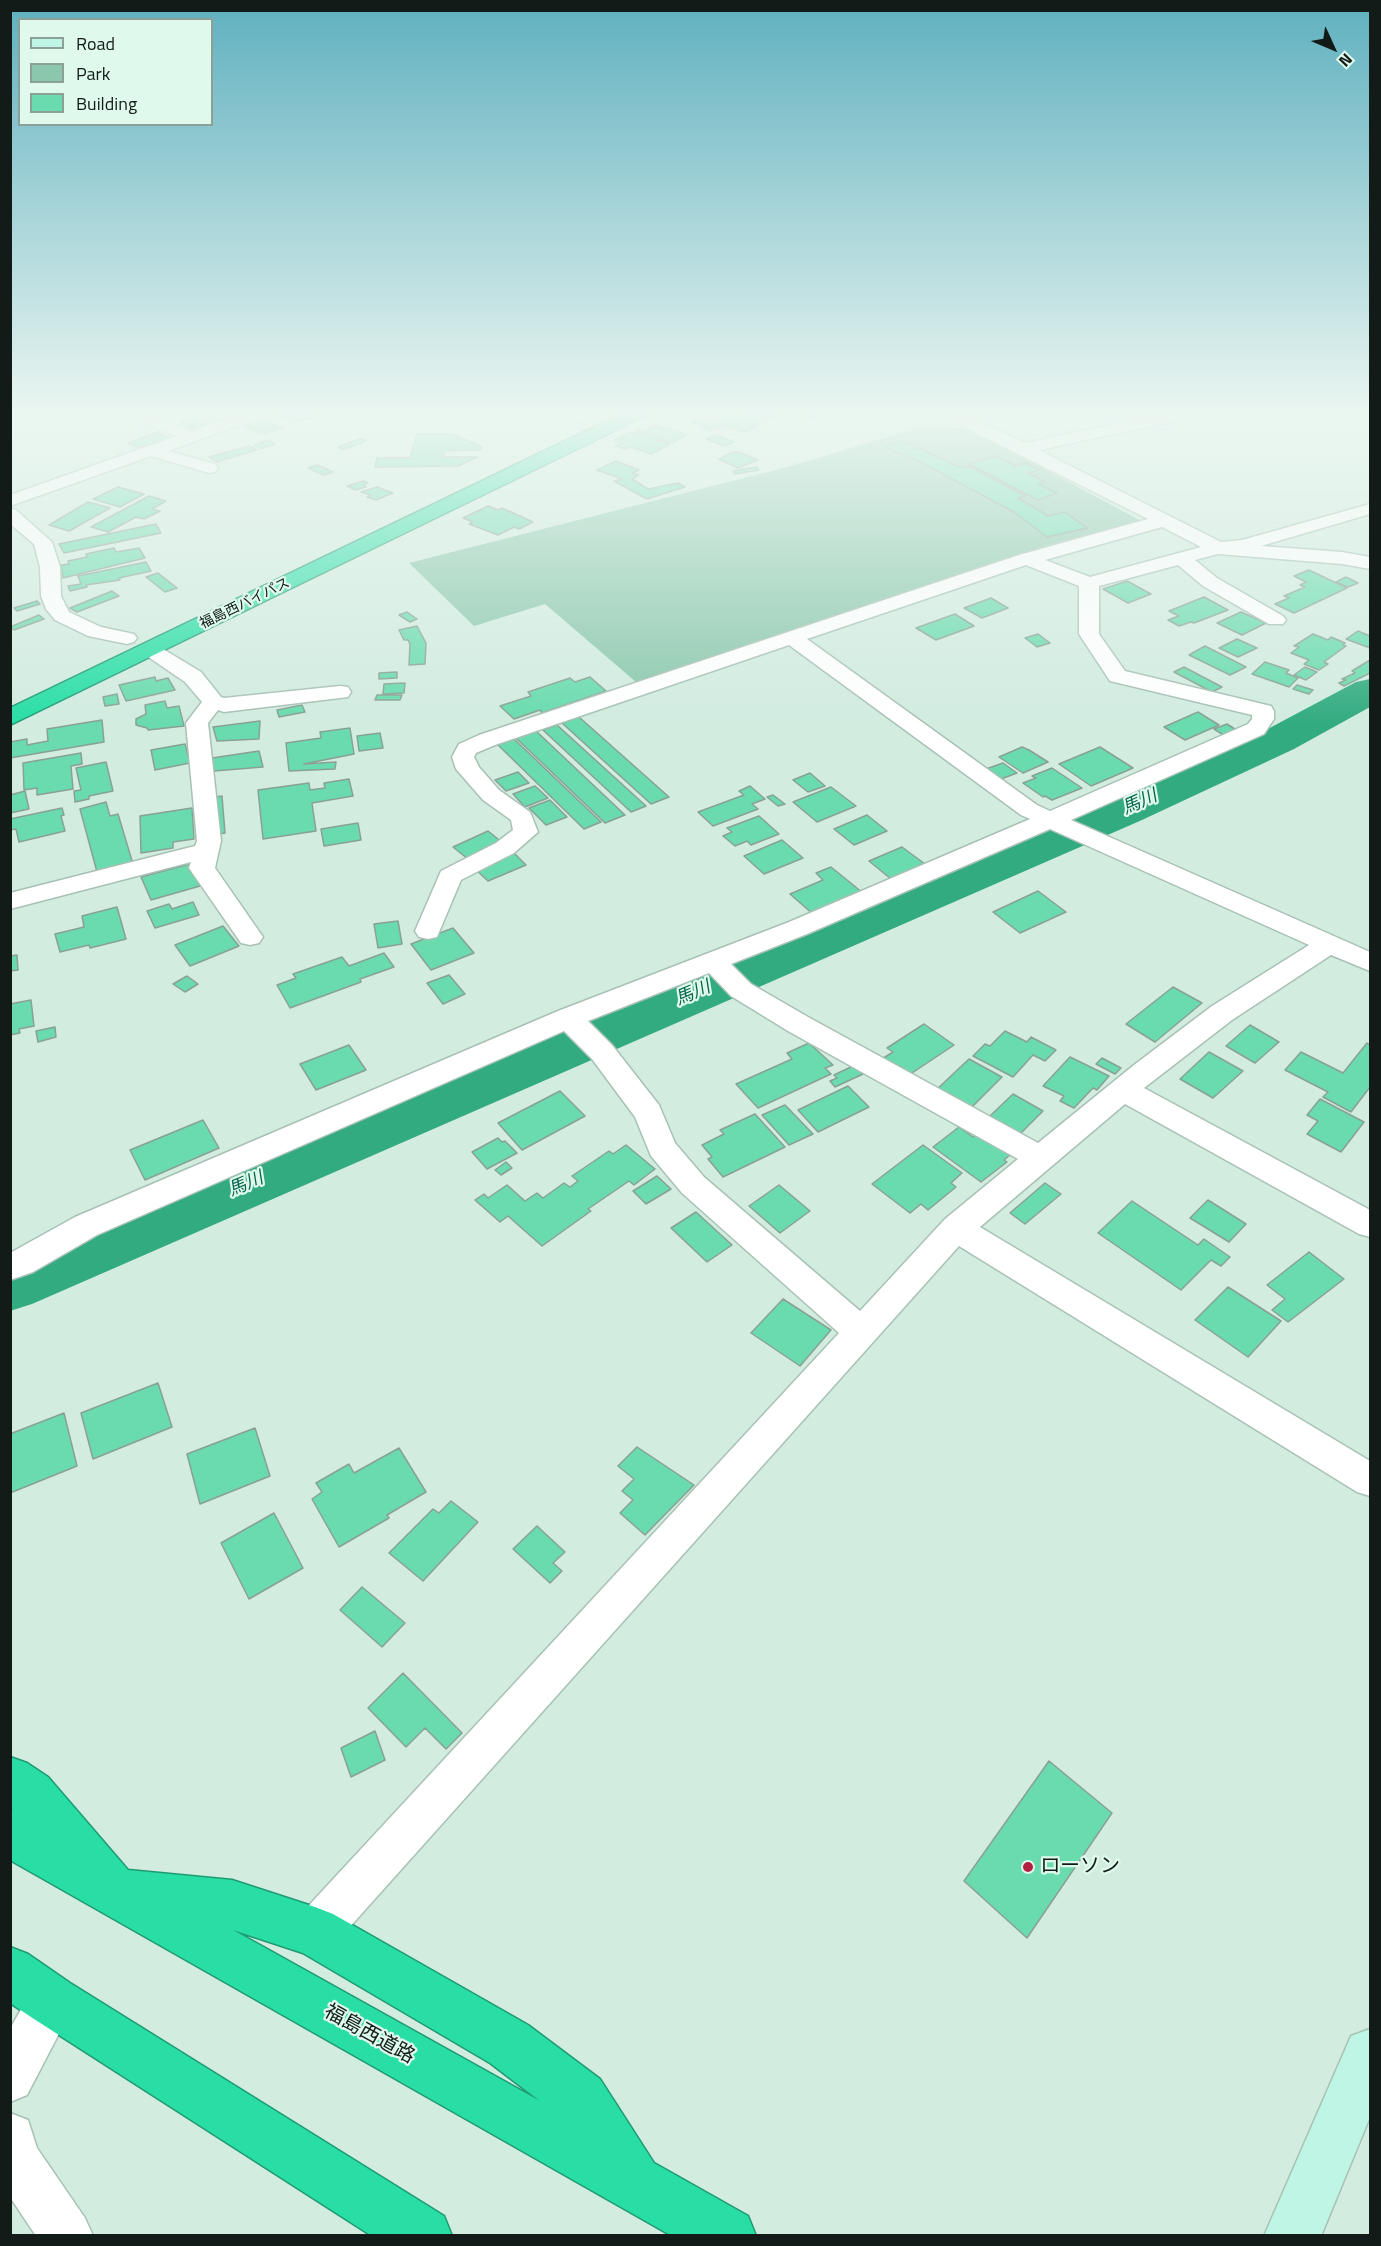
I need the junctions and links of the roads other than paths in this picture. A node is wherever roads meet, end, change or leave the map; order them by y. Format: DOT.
graph roads {
  1 [pos="12,516"];
  2 [pos="383,516"];
  3 [pos="426,516"];
  4 [pos="1152,516"];
  5 [pos="1347,516"];
  6 [pos="1162,521"];
  7 [pos="1218,548"];
  8 [pos="1181,558"];
  9 [pos="1026,559"];
  10 [pos="1371,563"];
  11 [pos="1089,583"];
  12 [pos="234,587"];
  13 [pos="1276,620"];
  14 [pos="148,628"];
  15 [pos="790,637"];
  16 [pos="127,638"];
  17 [pos="151,650"];
  18 [pos="95,653"];
  19 [pos="340,692"];
  20 [pos="213,702"];
  21 [pos="10,718"];
  22 [pos="1057,821"];
  23 [pos="205,851"];
  24 [pos="10,901"];
  25 [pos="428,931"];
  26 [pos="250,937"];
  27 [pos="1329,944"];
  28 [pos="1371,962"];
  29 [pos="725,975"];
  30 [pos="573,1022"];
  31 [pos="1123,1089"];
  32 [pos="1041,1158"];
  33 [pos="1371,1225"];
  34 [pos="956,1228"];
  35 [pos="10,1267"];
  36 [pos="861,1332"];
  37 [pos="1371,1480"];
  38 [pos="10,1780"];
  39 [pos="10,1833"];
  40 [pos="116,1894"];
  41 [pos="315,1932"];
  42 [pos="24,1988"];
  43 [pos="1371,2055"];
  44 [pos="10,2078"];
  45 [pos="10,2138"];
  46 [pos="635,2184"];
  47 [pos="67,2235"];
  48 [pos="424,2235"];
  49 [pos="728,2235"];
  50 [pos="1292,2235"];
  1 -- 16 [label="street"];
  2 -- 12 [label="highway, 福島西バイパス"];
  3 -- 17 [label="highway, 福島西バイパス"];
  4 -- 6 [label="street"];
  5 -- 7 [label="street"];
  6 -- 7 [label="street"];
  6 -- 9 [label="street"];
  7 -- 8 [label="street"];
  7 -- 10 [label="street"];
  8 -- 11 [label="street"];
  8 -- 13 [label="street"];
  9 -- 11 [label="street"];
  9 -- 15 [label="street"];
  11 -- 22 [label="street"];
  14 -- 16 [label="highway"];
  15 -- 22 [label="street"];
  15 -- 25 [label="street"];
  16 -- 18 [label="highway"];
  17 -- 20 [label="street"];
  17 -- 21 [label="highway, 福島西バイパス"];
  19 -- 20 [label="street"];
  20 -- 23 [label="street"];
  22 -- 27 [label="street"];
  22 -- 29 [label="street"];
  23 -- 24 [label="street"];
  23 -- 26 [label="street"];
  27 -- 28 [label="street"];
  27 -- 31 [label="street"];
  29 -- 30 [label="street"];
  29 -- 32 [label="street"];
  30 -- 35 [label="street"];
  30 -- 36 [label="street"];
  31 -- 32 [label="street"];
  31 -- 33 [label="street"];
  32 -- 34 [label="street"];
  34 -- 36 [label="street"];
  34 -- 37 [label="street"];
  36 -- 41 [label="street"];
  38 -- 40 [label="highway"];
  39 -- 40 [label="highway, 福島西道路"];
  40 -- 41 [label="highway"];
  40 -- 46 [label="highway, 福島西道路"];
  41 -- 46 [label="highway"];
  42 -- 44 [label="street"];
  42 -- 48 [label="highway"];
  43 -- 50 [label="street"];
  45 -- 47 [label="street"];
  46 -- 49 [label="highway, 福島西道路"];
}
